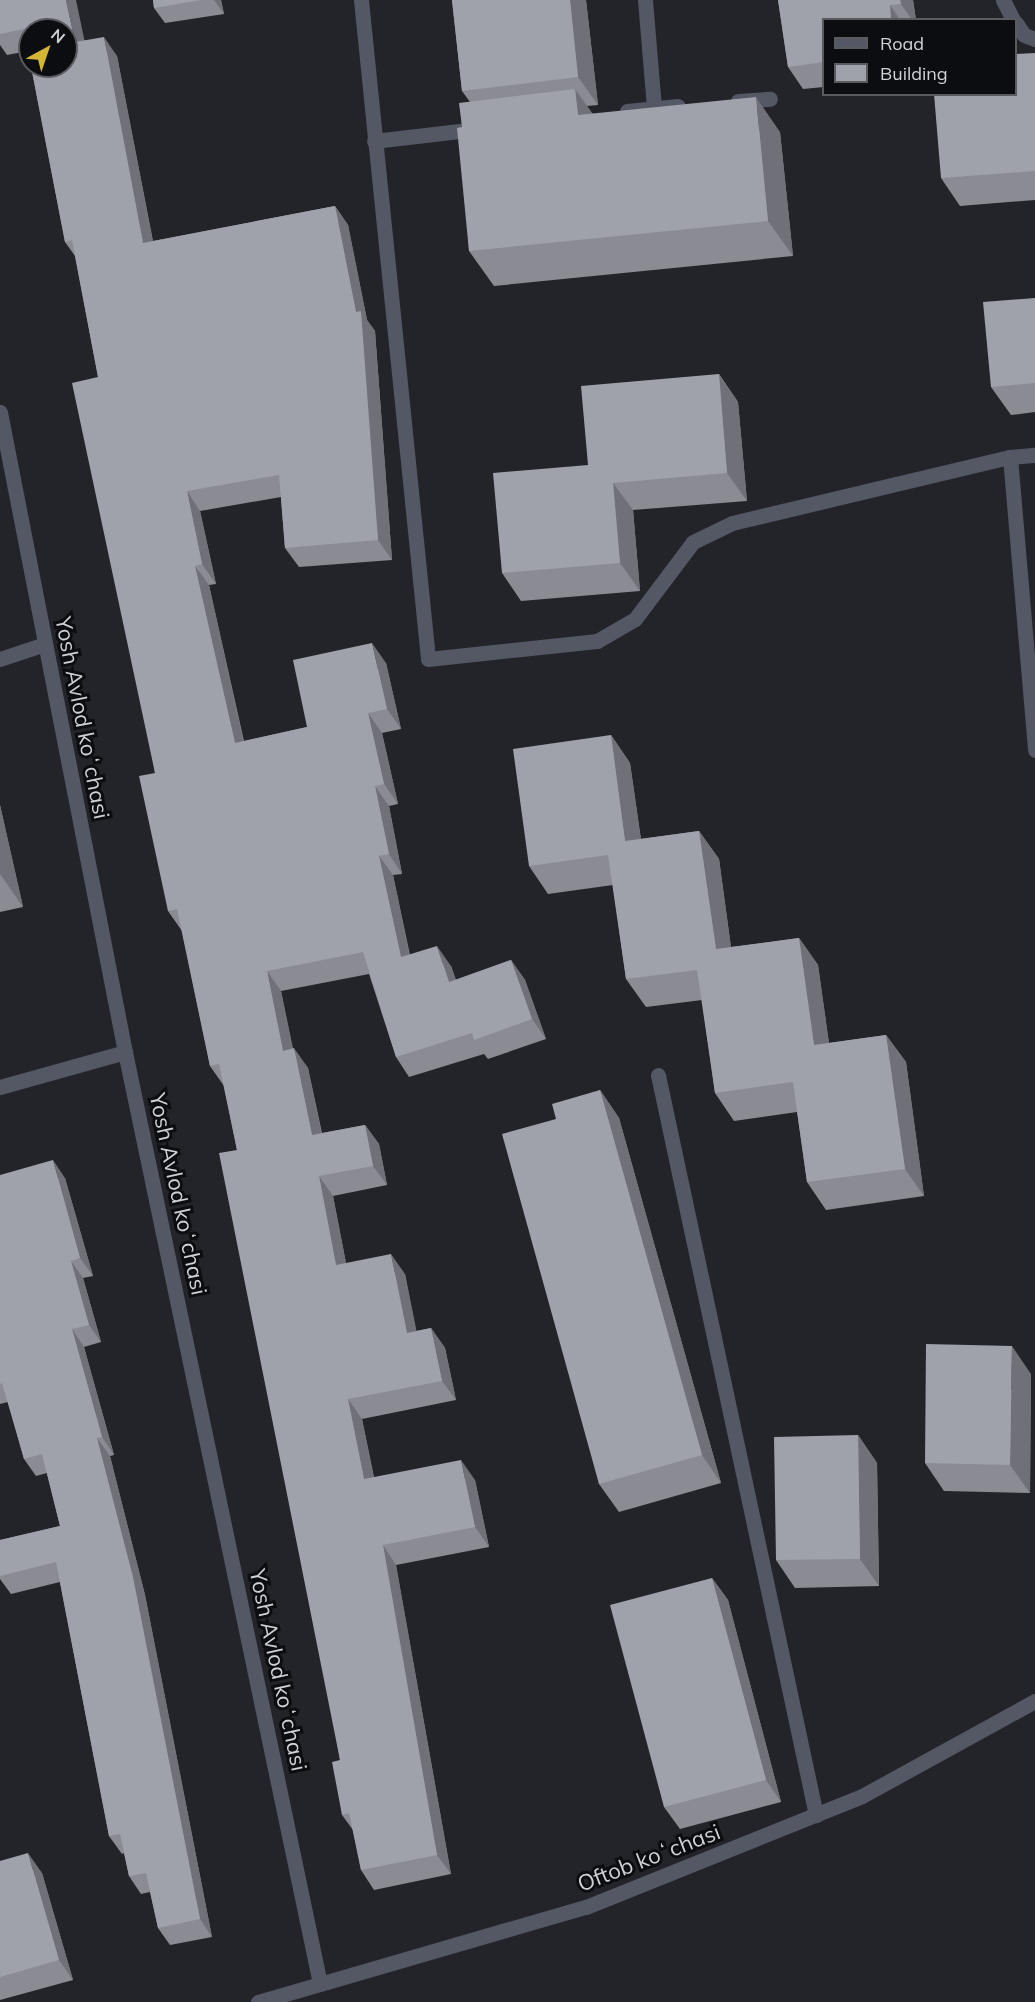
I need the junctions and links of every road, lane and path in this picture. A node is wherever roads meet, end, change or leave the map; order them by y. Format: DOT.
graph roads {
  1 [pos="361,0"];
  2 [pos="645,0"];
  3 [pos="1003,0"];
  4 [pos="1012,18"];
  5 [pos="1017,25"];
  6 [pos="1035,39"];
  7 [pos="770,99"];
  8 [pos="724,102"];
  9 [pos="689,105"];
  10 [pos="654,108"];
  11 [pos="607,113"];
  12 [pos="491,127"];
  13 [pos="374,141"];
  14 [pos="0,412"];
  15 [pos="1035,455"];
  16 [pos="1010,457"];
  17 [pos="45,644"];
  18 [pos="0,658"];
  19 [pos="1035,750"];
  20 [pos="125,1052"];
  21 [pos="658,1075"];
  22 [pos="0,1087"];
  23 [pos="1035,1701"];
  24 [pos="816,1815"];
  25 [pos="320,1983"];
  26 [pos="258,2002"];
  1 -- 13 [label="street"];
  2 -- 10 [label="street"];
  3 -- 4 [label="street"];
  5 -- 6 [label="street"];
  7 -- 8 [label="street"];
  9 -- 10 [label="street"];
  10 -- 11 [label="street"];
  12 -- 13 [label="street"];
  13 -- 16 [label="street"];
  14 -- 17 [label="street, Yosh Avlod koʻchasi"];
  15 -- 16 [label="street"];
  16 -- 19 [label="street"];
  17 -- 18 [label="street"];
  17 -- 20 [label="street, Yosh Avlod koʻchasi"];
  20 -- 22 [label="street"];
  20 -- 25 [label="street, Yosh Avlod koʻchasi"];
  21 -- 24 [label="street"];
  23 -- 24 [label="street, Oftob koʻchasi"];
  24 -- 25 [label="street, Oftob koʻchasi"];
  25 -- 26 [label="street, Oftob koʻchasi"];
}
